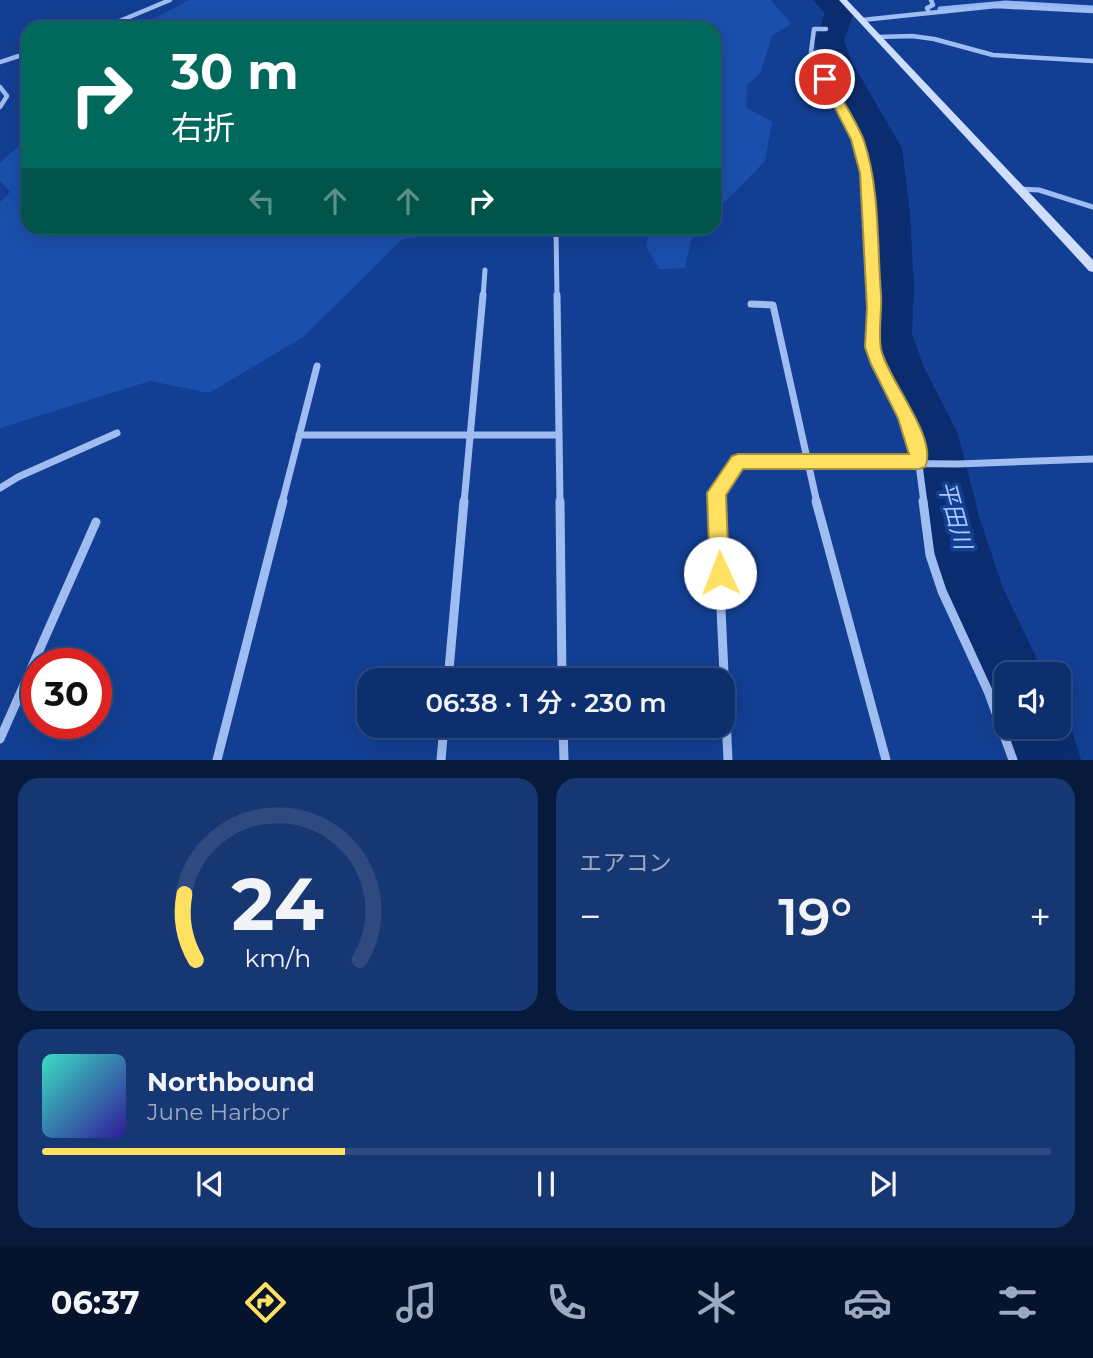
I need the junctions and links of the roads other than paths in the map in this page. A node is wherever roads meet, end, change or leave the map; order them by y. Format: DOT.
graph roads {
  1 [pos="843,0"];
  2 [pos="931,0"];
  3 [pos="165,1"];
  4 [pos="1093,12"];
  5 [pos="929,13"];
  6 [pos="862,20"];
  7 [pos="119,21"];
  8 [pos="826,29"];
  9 [pos="878,37"];
  10 [pos="21,55"];
  11 [pos="1093,61"];
  12 [pos="0,62"];
  13 [pos="0,87"];
  14 [pos="0,107"];
  15 [pos="1019,189"];
  16 [pos="1093,207"];
  17 [pos="556,235"];
  18 [pos="1093,268"];
  19 [pos="485,270"];
  20 [pos="751,304"];
  21 [pos="317,366"];
  22 [pos="117,433"];
  23 [pos="469,435"];
  24 [pos="558,435"];
  25 [pos="299,436"];
  26 [pos="1093,459"];
  27 [pos="919,461"];
  28 [pos="806,462"];
  29 [pos="0,488"];
  30 [pos="96,522"];
  31 [pos="449,668"];
  32 [pos="562,668"];
  33 [pos="443,738"];
  34 [pos="563,738"];
  35 [pos="0,739"];
  36 [pos="217,760"];
  37 [pos="441,760"];
  38 [pos="564,760"];
  39 [pos="728,760"];
  40 [pos="886,760"];
  41 [pos="1013,760"];
  1 -- 6 [label="street"];
  2 -- 5 [label="street"];
  3 -- 7 [label="street"];
  4 -- 5 [label="street"];
  5 -- 6 [label="street"];
  6 -- 9 [label="street"];
  8 -- 27 [label="street"];
  9 -- 11 [label="street"];
  9 -- 15 [label="street"];
  10 -- 12 [label="street"];
  13 -- 14 [label="street"];
  15 -- 16 [label="street"];
  15 -- 18 [label="street"];
  17 -- 24 [label="street"];
  19 -- 23 [label="street"];
  20 -- 28 [label="street"];
  21 -- 25 [label="street"];
  22 -- 29 [label="street"];
  23 -- 24 [label="street"];
  23 -- 25 [label="street"];
  23 -- 31 [label="street"];
  24 -- 32 [label="street"];
  25 -- 36 [label="street"];
  26 -- 27 [label="street"];
  27 -- 28 [label="street"];
  27 -- 41 [label="street"];
  28 -- 39 [label="street"];
  28 -- 40 [label="street"];
  30 -- 35 [label="street"];
  33 -- 37 [label="street"];
  34 -- 38 [label="street"];
}
